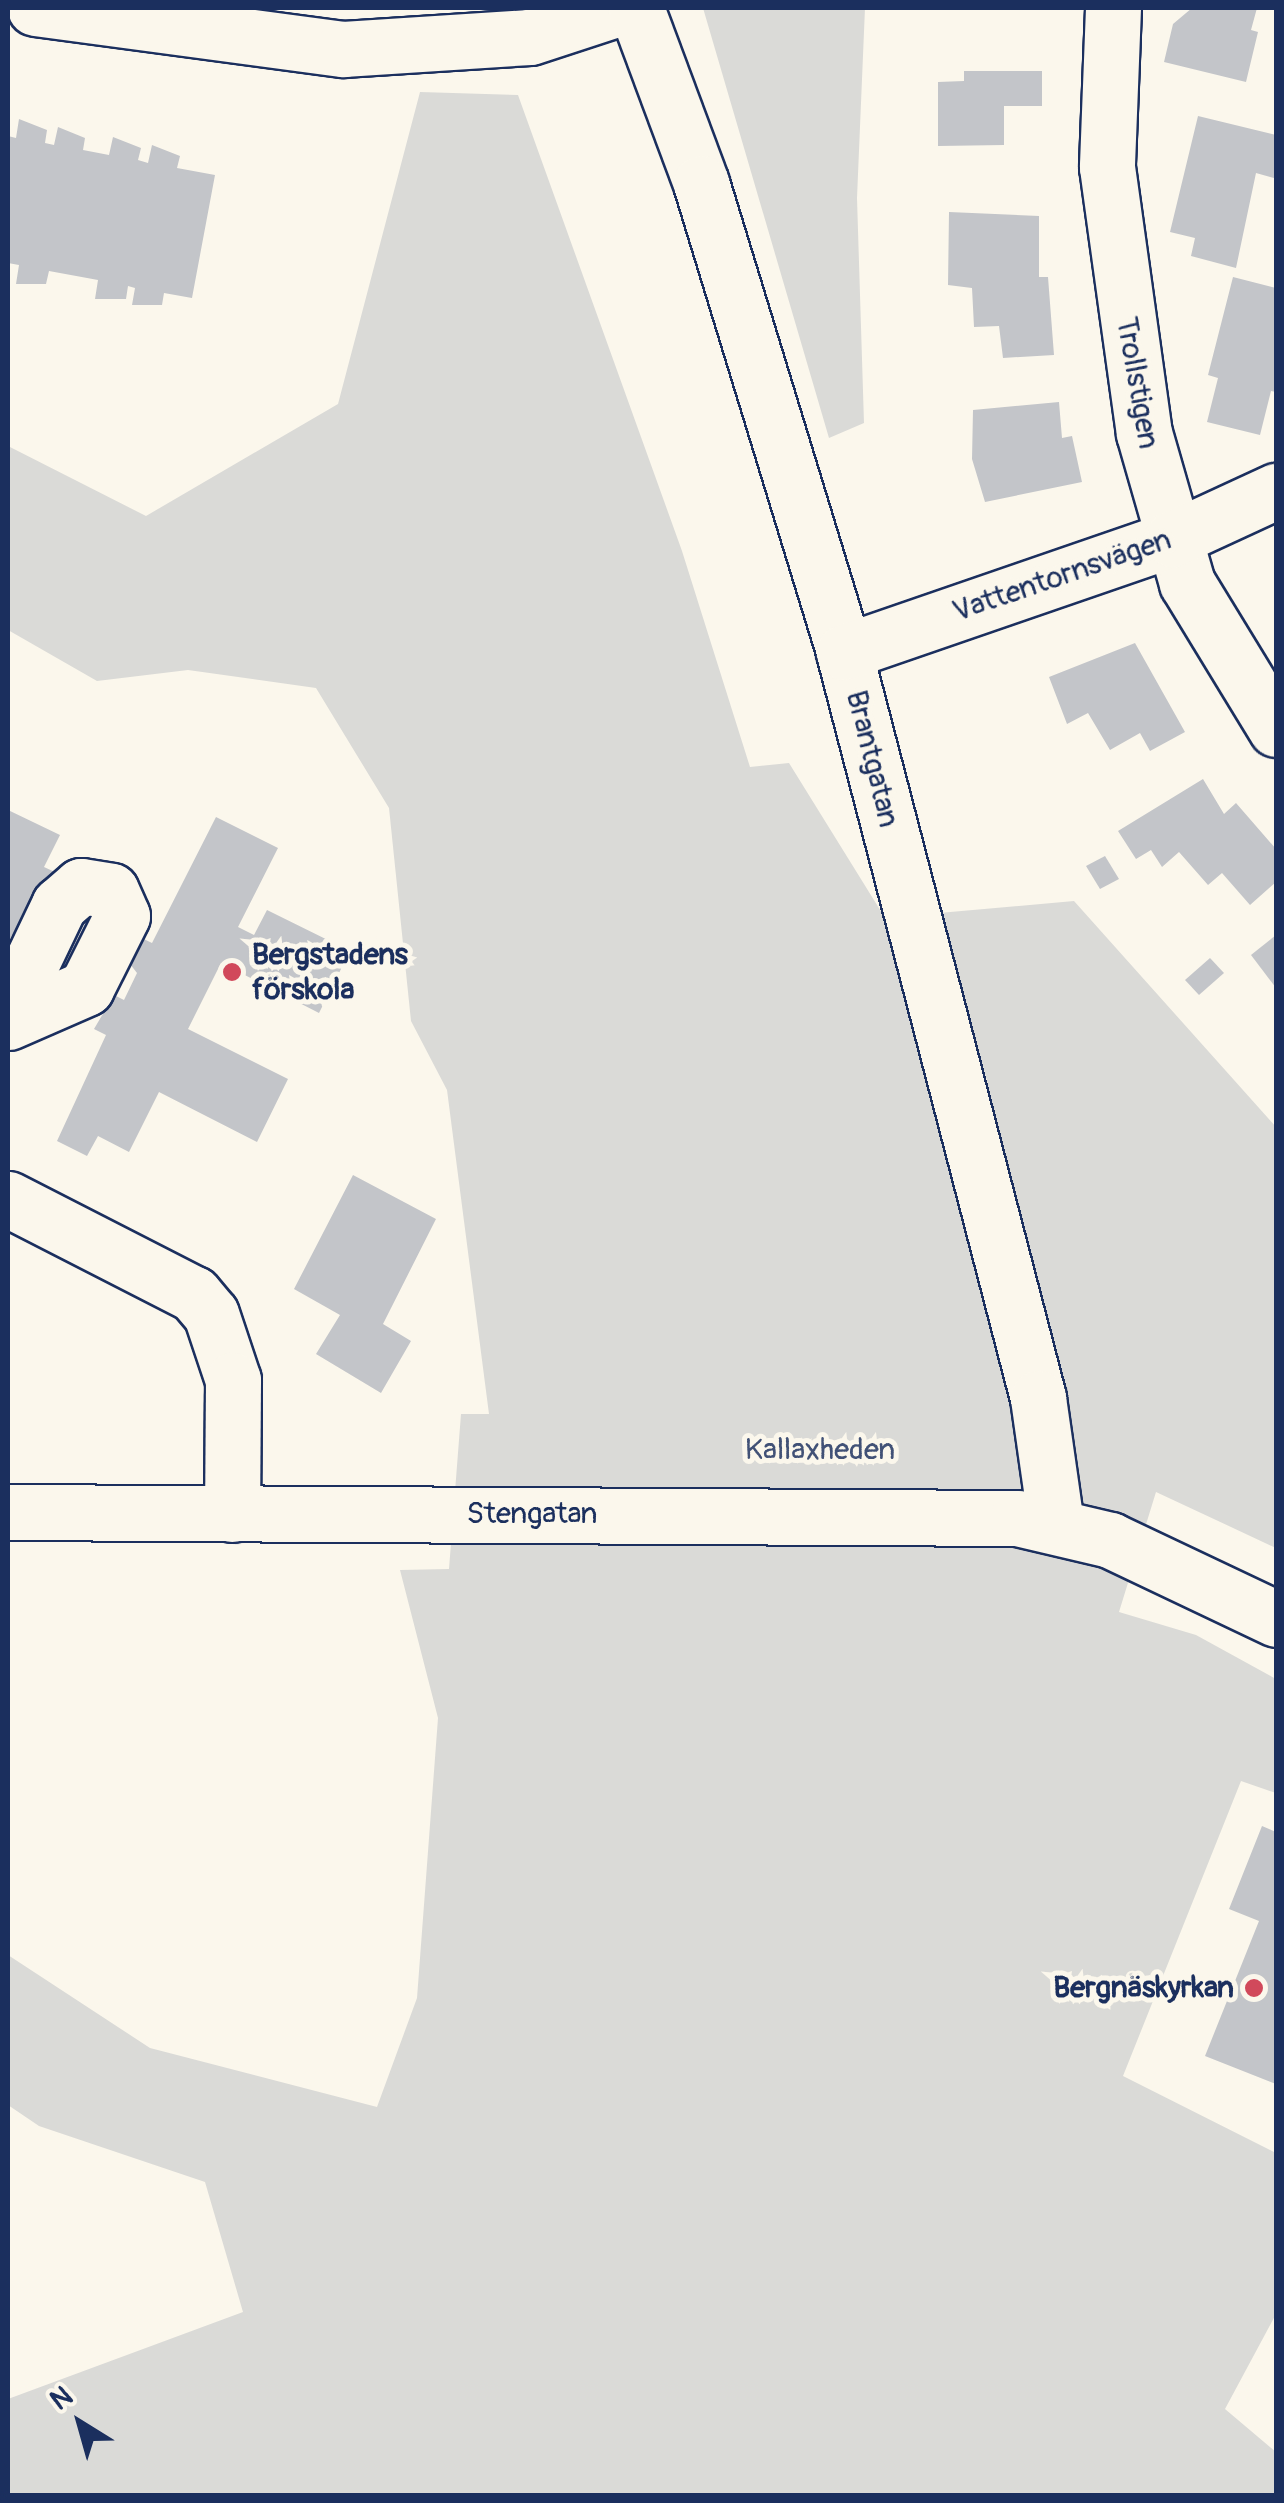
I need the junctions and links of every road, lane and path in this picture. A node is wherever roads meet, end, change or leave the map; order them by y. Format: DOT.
graph roads {
  1 [pos="35,8"];
  2 [pos="619,8"];
  3 [pos="636,8"];
  4 [pos="1113,8"];
  5 [pos="1276,491"];
  6 [pos="1172,539"];
  7 [pos="844,652"];
  8 [pos="1276,729"];
  9 [pos="8,1012"];
  10 [pos="8,1022"];
  11 [pos="8,1199"];
  12 [pos="8,1512"];
  13 [pos="232,1514"];
  14 [pos="1056,1524"];
  15 [pos="1276,1619"];
  1 -- 2 [label="street"];
  3 -- 7 [label="street, Brantgatan"];
  4 -- 6 [label="street, Trollstigen"];
  5 -- 6 [label="street, Vattentornsvägen"];
  6 -- 7 [label="street, Vattentornsvägen"];
  6 -- 8 [label="street, Trollstigen"];
  7 -- 14 [label="street, Brantgatan"];
  9 -- 10 [label="street"];
  11 -- 13 [label="street"];
  12 -- 13 [label="street, Stengatan"];
  13 -- 14 [label="street, Stengatan"];
  14 -- 15 [label="street, Stengatan"];
}
